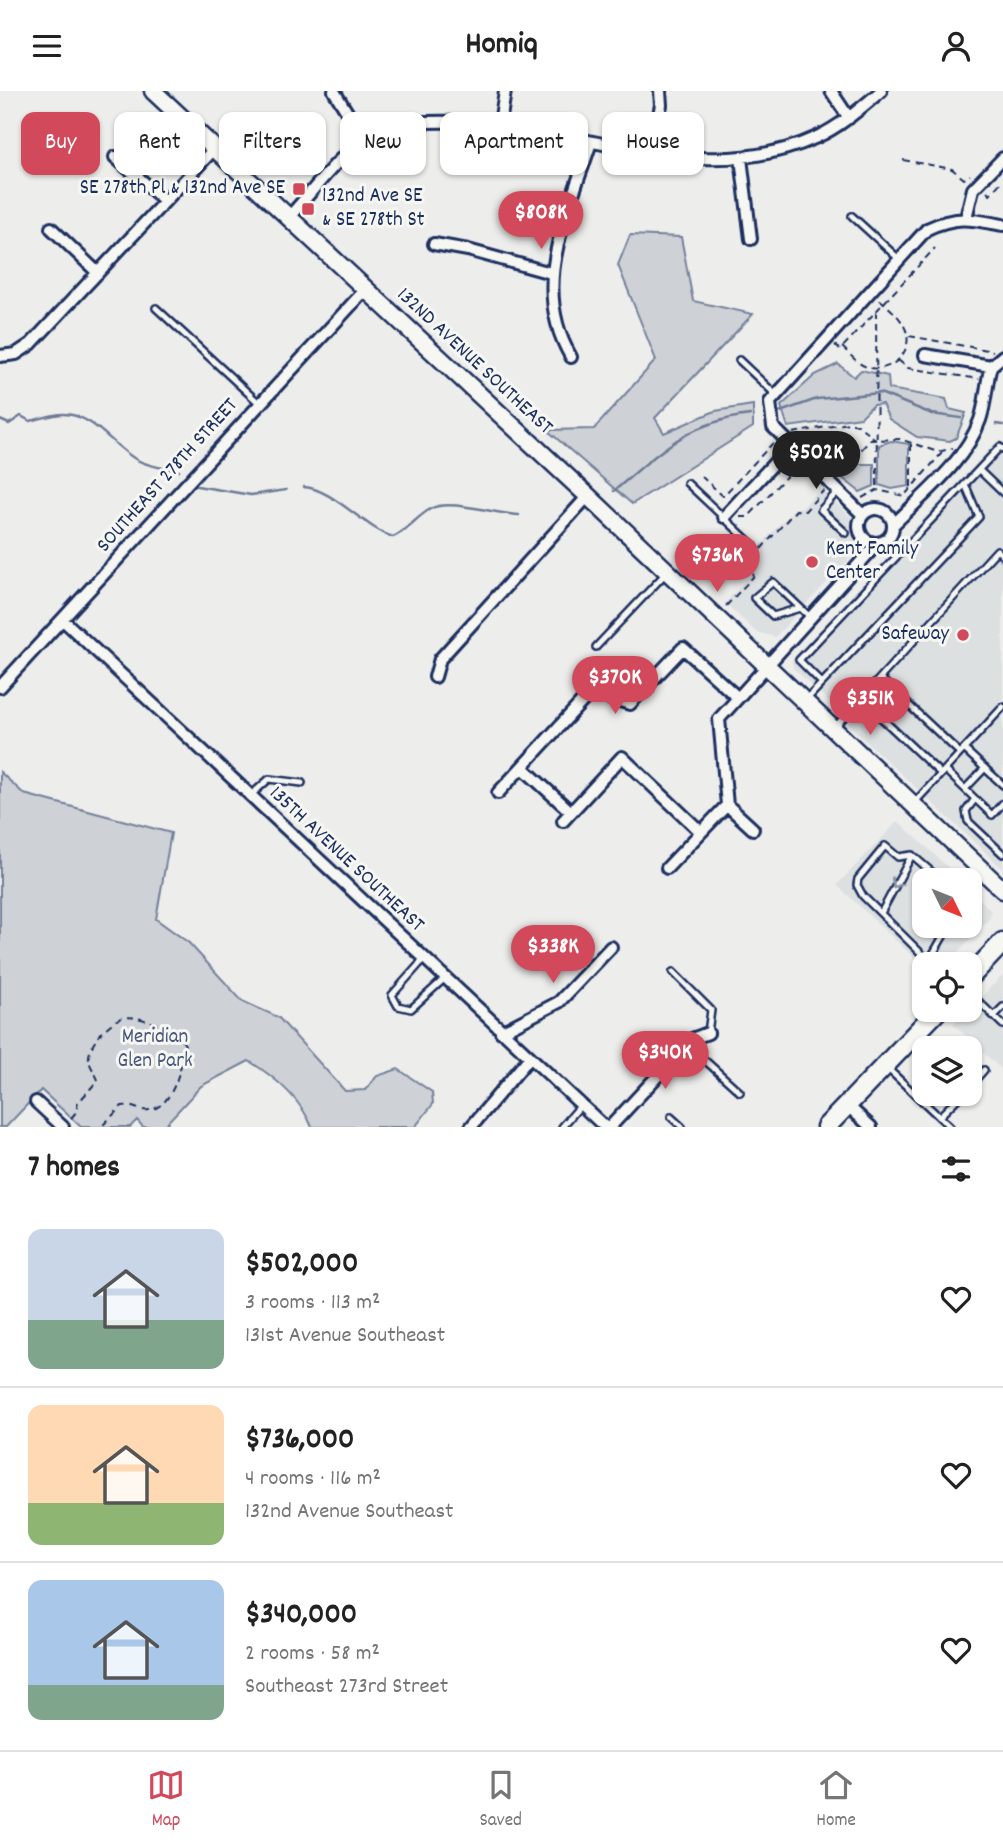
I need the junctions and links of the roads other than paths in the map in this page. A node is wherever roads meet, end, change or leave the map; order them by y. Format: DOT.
graph roads {
  1 [pos="153,91"];
  2 [pos="334,91"];
  3 [pos="505,91"];
  4 [pos="660,91"];
  5 [pos="831,91"];
  6 [pos="881,91"];
  7 [pos="347,112"];
  8 [pos="502,112"];
  9 [pos="660,112"];
  10 [pos="849,118"];
  11 [pos="588,141"];
  12 [pos="591,142"];
  13 [pos="602,144"];
  14 [pos="214,149"];
  15 [pos="741,158"];
  16 [pos="1003,158"];
  17 [pos="704,159"];
  18 [pos="340,165"];
  19 [pos="135,175"];
  20 [pos="165,201"];
  21 [pos="852,216"];
  22 [pos="288,218"];
  23 [pos="966,218"];
  24 [pos="1003,225"];
  25 [pos="51,228"];
  26 [pos="751,239"];
  27 [pos="434,244"];
  28 [pos="899,259"];
  29 [pos="98,272"];
  30 [pos="551,273"];
  31 [pos="365,290"];
  32 [pos="156,308"];
  33 [pos="999,353"];
  34 [pos="925,355"];
  35 [pos="0,356"];
  36 [pos="572,356"];
  37 [pos="739,360"];
  38 [pos="991,366"];
  39 [pos="775,393"];
  40 [pos="260,404"];
  41 [pos="792,445"];
  42 [pos="1003,449"];
  43 [pos="979,470"];
  44 [pos="687,483"];
  45 [pos="965,484"];
  46 [pos="838,491"];
  47 [pos="1003,493"];
  48 [pos="588,496"];
  49 [pos="863,515"];
  50 [pos="724,517"];
  51 [pos="893,525"];
  52 [pos="846,533"];
  53 [pos="877,544"];
  54 [pos="754,546"];
  55 [pos="1003,556"];
  56 [pos="667,572"];
  57 [pos="800,608"];
  58 [pos="810,617"];
  59 [pos="63,620"];
  60 [pos="596,647"];
  61 [pos="765,666"];
  62 [pos="435,677"];
  63 [pos="880,678"];
  64 [pos="822,683"];
  65 [pos="0,687"];
  66 [pos="737,697"];
  67 [pos="861,699"];
  68 [pos="804,702"];
  69 [pos="1003,707"];
  70 [pos="834,729"];
  71 [pos="962,751"];
  72 [pos="523,768"];
  73 [pos="985,768"];
  74 [pos="943,772"];
  75 [pos="302,783"];
  76 [pos="1003,785"];
  77 [pos="965,789"];
  78 [pos="498,793"];
  79 [pos="250,796"];
  80 [pos="975,799"];
  81 [pos="1003,803"];
  82 [pos="727,804"];
  83 [pos="913,804"];
  84 [pos="753,829"];
  85 [pos="701,832"];
  86 [pos="1003,854"];
  87 [pos="912,855"];
  88 [pos="667,868"];
  89 [pos="927,868"];
  90 [pos="1003,890"];
  91 [pos="881,913"];
  92 [pos="1003,942"];
  93 [pos="611,947"];
  94 [pos="920,952"];
  95 [pos="424,959"];
  96 [pos="982,964"];
  97 [pos="673,972"];
  98 [pos="444,979"];
  99 [pos="982,1004"];
  100 [pos="1003,1007"];
  101 [pos="994,1016"];
  102 [pos="927,1022"];
  103 [pos="1003,1025"];
  104 [pos="501,1032"];
  105 [pos="708,1033"];
  106 [pos="687,1045"];
  107 [pos="530,1057"];
  108 [pos="885,1066"];
  109 [pos="984,1070"];
  110 [pos="982,1072"];
  111 [pos="740,1092"];
  112 [pos="36,1102"];
  113 [pos="581,1105"];
  114 [pos="847,1105"];
  115 [pos="950,1106"];
  116 [pos="671,1117"];
  117 [pos="939,1117"];
  118 [pos="63,1127"];
  119 [pos="471,1127"];
  120 [pos="562,1127"];
  121 [pos="608,1127"];
  122 [pos="682,1127"];
  123 [pos="826,1127"];
  124 [pos="871,1127"];
  125 [pos="950,1127"];
  1 -- 14 [label="main road, 132ND AVENUE SOUTHEAST"];
  2 -- 7 [label="street"];
  3 -- 8 [label="street"];
  4 -- 9 [label="street"];
  5 -- 10 [label="street"];
  6 -- 10 [label="street"];
  10 -- 15 [label="street"];
  11 -- 12 [label="street"];
  12 -- 13 [label="street"];
  12 -- 30 [label="street"];
  14 -- 20 [label="street"];
  14 -- 22 [label="main road, 132ND AVENUE SOUTHEAST"];
  15 -- 17 [label="street"];
  15 -- 26 [label="street"];
  16 -- 23 [label="street"];
  18 -- 22 [label="street"];
  19 -- 20 [label="street"];
  20 -- 29 [label="street"];
  21 -- 28 [label="lane"];
  22 -- 31 [label="main road, 132ND AVENUE SOUTHEAST"];
  23 -- 24 [label="street"];
  23 -- 28 [label="street"];
  25 -- 29 [label="street"];
  27 -- 30 [label="street"];
  28 -- 39 [label="street"];
  29 -- 35 [label="street"];
  30 -- 36 [label="street"];
  31 -- 40 [label="street, SOUTHEAST 278TH STREET"];
  31 -- 48 [label="main road, 132ND AVENUE SOUTHEAST"];
  32 -- 40 [label="lane"];
  33 -- 38 [label="street"];
  34 -- 38 [label="street"];
  37 -- 39 [label="lane"];
  38 -- 51 [label="street"];
  39 -- 41 [label="street"];
  40 -- 59 [label="street, SOUTHEAST 278TH STREET"];
  41 -- 46 [label="street"];
  41 -- 50 [label="street"];
  42 -- 43 [label="lane"];
  43 -- 45 [label="lane"];
  43 -- 47 [label="lane"];
  44 -- 50 [label="lane"];
  45 -- 64 [label="lane"];
  45 -- 64 [label="lane"];
  46 -- 49 [label="street"];
  46 -- 52 [label="lane"];
  48 -- 56 [label="main road, 132ND AVENUE SOUTHEAST"];
  48 -- 62 [label="street"];
  49 -- 51 [label="street"];
  49 -- 53 [label="street"];
  50 -- 54 [label="lane"];
  51 -- 53 [label="street"];
  53 -- 58 [label="street"];
  55 -- 63 [label="lane"];
  56 -- 60 [label="lane"];
  56 -- 61 [label="main road, 132ND AVENUE SOUTHEAST"];
  57 -- 57 [label="lane"];
  57 -- 58 [label="lane"];
  58 -- 61 [label="street"];
  59 -- 65 [label="street, SOUTHEAST 278TH STREET"];
  59 -- 79 [label="street, 135TH AVENUE SOUTHEAST"];
  61 -- 66 [label="street"];
  61 -- 68 [label="main road, 132ND AVENUE SOUTHEAST"];
  63 -- 67 [label="lane"];
  63 -- 71 [label="lane"];
  64 -- 68 [label="lane"];
  66 -- 72 [label="street"];
  66 -- 82 [label="street"];
  67 -- 70 [label="lane"];
  67 -- 74 [label="lane"];
  68 -- 70 [label="main road, 132ND AVENUE SOUTHEAST"];
  69 -- 71 [label="lane"];
  70 -- 83 [label="main road, 132ND AVENUE SOUTHEAST"];
  71 -- 73 [label="lane"];
  71 -- 74 [label="lane"];
  72 -- 78 [label="street"];
  72 -- 85 [label="street"];
  73 -- 76 [label="lane"];
  73 -- 77 [label="lane"];
  74 -- 77 [label="lane"];
  74 -- 83 [label="lane"];
  75 -- 79 [label="lane"];
  77 -- 80 [label="lane"];
  79 -- 95 [label="street, 135TH AVENUE SOUTHEAST"];
  80 -- 81 [label="lane"];
  80 -- 86 [label="lane"];
  82 -- 84 [label="street"];
  82 -- 85 [label="street"];
  83 -- 90 [label="main road, 132ND AVENUE SOUTHEAST"];
  85 -- 88 [label="street"];
  87 -- 89 [label="lane"];
  87 -- 91 [label="lane, one-way"];
  87 -- 91 [label="lane"];
  91 -- 94 [label="lane"];
  92 -- 96 [label="main road"];
  93 -- 104 [label="street"];
  95 -- 98 [label="street, 135TH AVENUE SOUTHEAST"];
  95 -- 98 [label="lane"];
  97 -- 105 [label="lane"];
  98 -- 104 [label="street, 135TH AVENUE SOUTHEAST"];
  99 -- 101 [label="lane"];
  100 -- 101 [label="lane"];
  101 -- 103 [label="lane"];
  102 -- 108 [label="main road"];
  104 -- 107 [label="street, 135TH AVENUE SOUTHEAST"];
  105 -- 106 [label="street"];
  106 -- 111 [label="lane"];
  106 -- 121 [label="street"];
  107 -- 113 [label="street, 135TH AVENUE SOUTHEAST"];
  107 -- 119 [label="street"];
  108 -- 114 [label="main road"];
  108 -- 117 [label="lane"];
  109 -- 110 [label="lane"];
  112 -- 118 [label="street"];
  113 -- 120 [label="lane"];
  113 -- 121 [label="street, 135TH AVENUE SOUTHEAST"];
  114 -- 123 [label="main road"];
  114 -- 124 [label="street"];
  115 -- 117 [label="lane"];
  116 -- 122 [label="lane"];
  117 -- 125 [label="lane"];
}
